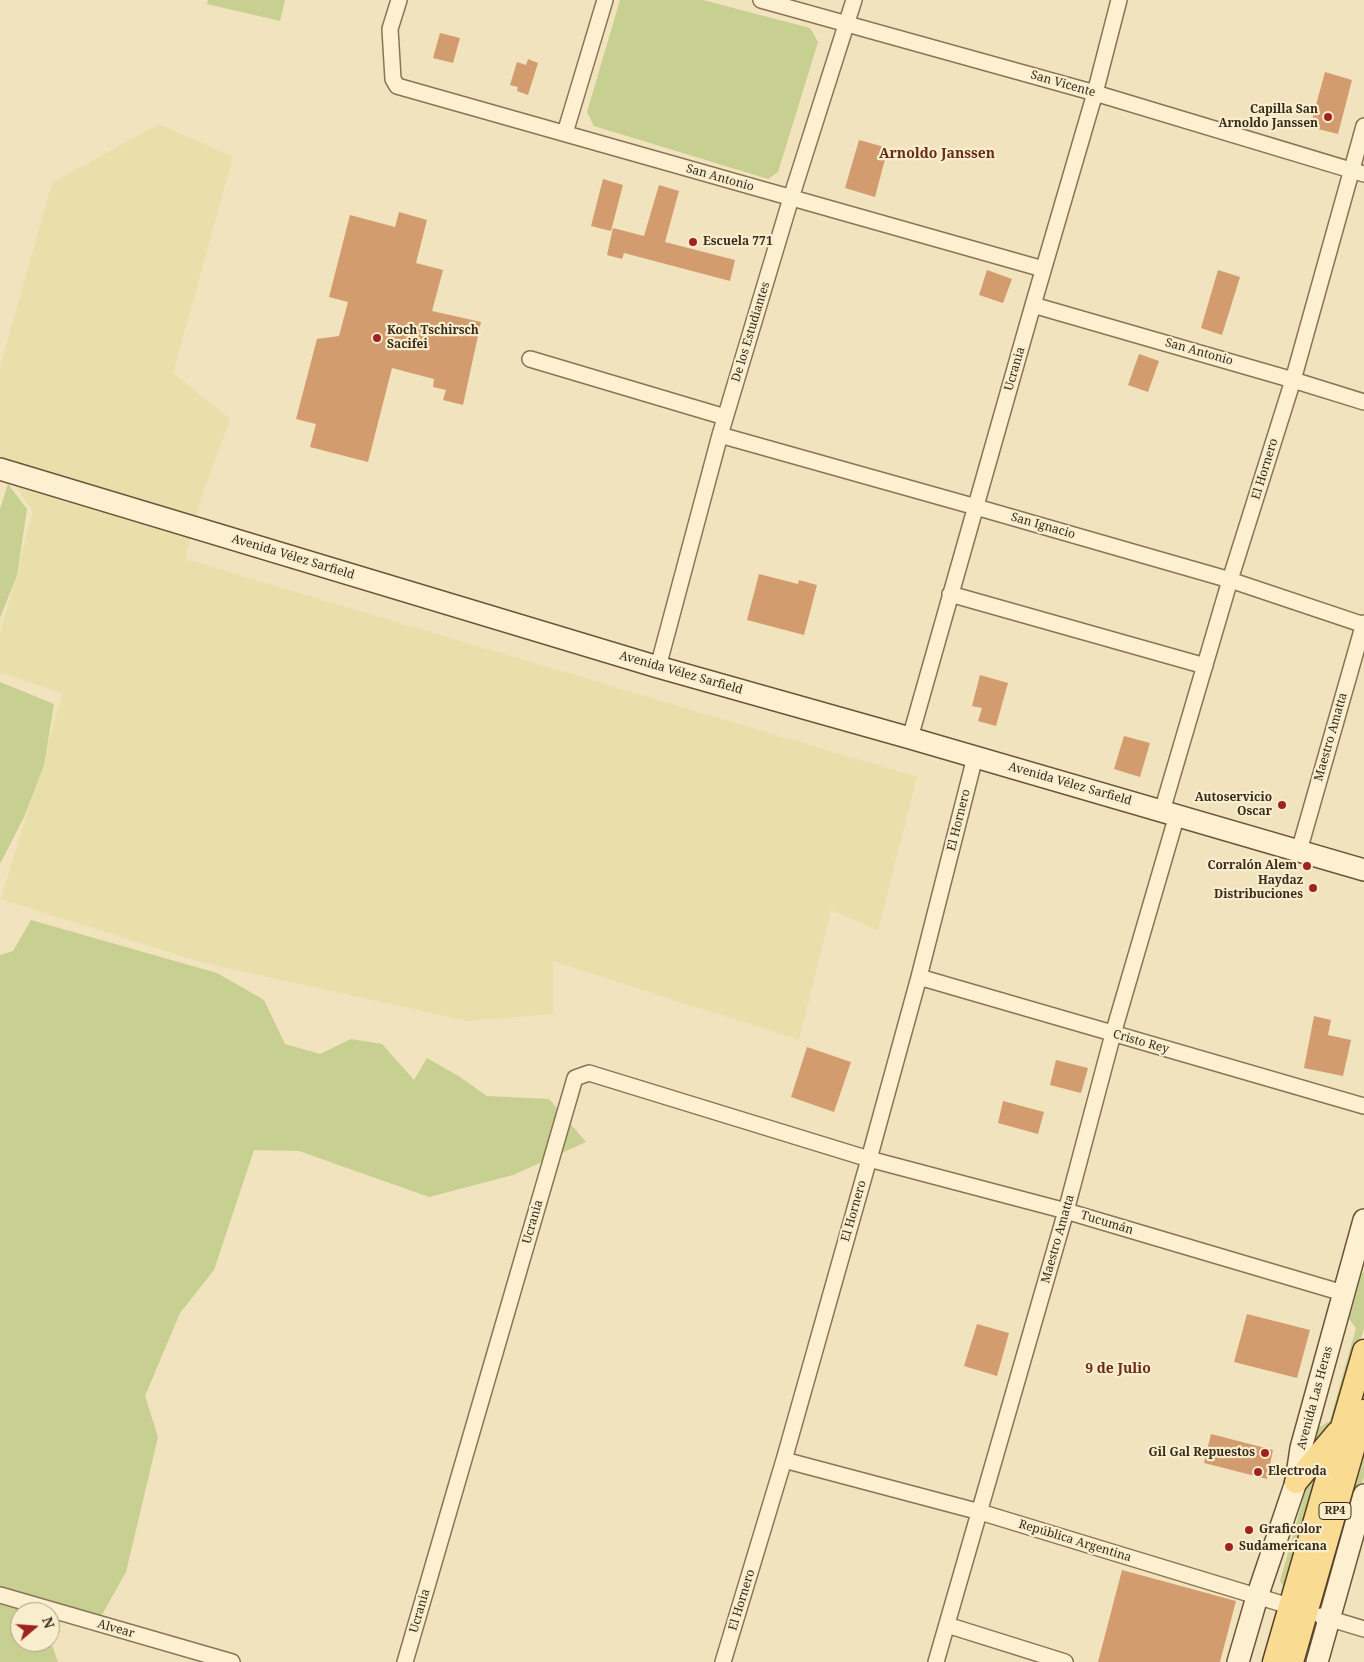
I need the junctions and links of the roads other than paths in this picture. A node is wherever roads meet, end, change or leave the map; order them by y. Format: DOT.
graph roads {
  1 [pos="399,0"];
  2 [pos="605,0"];
  3 [pos="761,0"];
  4 [pos="854,0"];
  5 [pos="1119,0"];
  6 [pos="848,24"];
  7 [pos="1095,93"];
  8 [pos="1364,126"];
  9 [pos="565,133"];
  10 [pos="1358,172"];
  11 [pos="791,198"];
  12 [pos="1043,269"];
  13 [pos="1033,305"];
  14 [pos="530,360"];
  15 [pos="1293,380"];
  16 [pos="1364,402"];
  17 [pos="725,417"];
  18 [pos="720,435"];
  19 [pos="0,469"];
  20 [pos="976,507"];
  21 [pos="1230,580"];
  22 [pos="950,594"];
  23 [pos="1364,624"];
  24 [pos="1205,666"];
  25 [pos="658,667"];
  26 [pos="910,738"];
  27 [pos="975,757"];
  28 [pos="1170,813"];
  29 [pos="1299,850"];
  30 [pos="1364,870"];
  31 [pos="919,978"];
  32 [pos="1113,1034"];
  33 [pos="1364,1106"];
  34 [pos="869,1159"];
  35 [pos="1066,1210"];
  36 [pos="1364,1220"];
  37 [pos="1343,1293"];
  38 [pos="1364,1351"];
  39 [pos="1364,1411"];
  40 [pos="1342,1427"];
  41 [pos="784,1460"];
  42 [pos="1296,1482"];
  43 [pos="1364,1495"];
  44 [pos="980,1512"];
  45 [pos="0,1595"];
  46 [pos="1258,1597"];
  47 [pos="1298,1609"];
  48 [pos="1329,1618"];
  49 [pos="947,1625"];
  50 [pos="1364,1629"];
  51 [pos="232,1662"];
  52 [pos="405,1662"];
  53 [pos="723,1662"];
  54 [pos="936,1662"];
  55 [pos="1065,1662"];
  56 [pos="1238,1662"];
  57 [pos="1274,1662"];
  58 [pos="1292,1662"];
  59 [pos="1316,1662"];
  1 -- 9 [label="street, San Antonio"];
  2 -- 9 [label="street"];
  3 -- 6 [label="street, San Vicente"];
  4 -- 6 [label="street, De los Estudiantes"];
  5 -- 7 [label="street, Ucrania"];
  6 -- 7 [label="street, San Vicente"];
  6 -- 11 [label="street, De los Estudiantes"];
  7 -- 10 [label="street, San Vicente"];
  7 -- 12 [label="street, Ucrania"];
  8 -- 10 [label="street, El Hornero"];
  9 -- 11 [label="street, San Antonio"];
  10 -- 15 [label="street, El Hornero"];
  11 -- 12 [label="street, San Antonio"];
  11 -- 17 [label="street, De los Estudiantes"];
  12 -- 13 [label="street, Ucrania"];
  13 -- 15 [label="street, San Antonio"];
  13 -- 20 [label="street, Ucrania"];
  14 -- 17 [label="street"];
  15 -- 16 [label="street, San Antonio"];
  15 -- 21 [label="street, El Hornero"];
  17 -- 18 [label="street, De los Estudiantes"];
  18 -- 20 [label="street, San Ignacio"];
  18 -- 25 [label="street, De los Estudiantes"];
  19 -- 25 [label="main road, Avenida Vélez Sarfield"];
  20 -- 21 [label="street, San Ignacio"];
  20 -- 22 [label="street, Ucrania"];
  21 -- 23 [label="street, San Ignacio"];
  21 -- 24 [label="street, El Hornero"];
  22 -- 24 [label="street"];
  22 -- 26 [label="street, Ucrania"];
  23 -- 29 [label="street, Maestro Amatta"];
  24 -- 28 [label="street, El Hornero"];
  25 -- 26 [label="main road, Avenida Vélez Sarfield"];
  26 -- 27 [label="main road, Avenida Vélez Sarfield"];
  27 -- 28 [label="main road, Avenida Vélez Sarfield"];
  27 -- 31 [label="street, El Hornero"];
  28 -- 29 [label="main road, Avenida Vélez Sarfield"];
  28 -- 32 [label="street, Maestro Amatta"];
  29 -- 30 [label="main road, Avenida Vélez Sarfield"];
  31 -- 32 [label="street, Cristo Rey"];
  31 -- 34 [label="street, El Hornero"];
  32 -- 33 [label="street, Cristo Rey"];
  32 -- 35 [label="street, Maestro Amatta"];
  34 -- 35 [label="street, Tucumán"];
  34 -- 41 [label="street, El Hornero"];
  34 -- 52 [label="street, Ucrania"];
  35 -- 37 [label="street, Tucumán"];
  35 -- 44 [label="street, Maestro Amatta"];
  36 -- 37 [label="main road, Avenida Las Heras"];
  37 -- 42 [label="main road, Avenida Las Heras"];
  38 -- 40 [label="main road, RP4"];
  39 -- 47 [label="main road, RP4"];
  40 -- 42 [label="main road"];
  40 -- 47 [label="main road, RP4"];
  41 -- 44 [label="street, República Argentina"];
  41 -- 53 [label="street, El Hornero"];
  42 -- 46 [label="main road, Avenida Las Heras"];
  43 -- 48 [label="main road"];
  44 -- 46 [label="street, República Argentina"];
  44 -- 49 [label="street, Maestro Amatta"];
  45 -- 51 [label="street, Alvear"];
  46 -- 47 [label="street, República Argentina"];
  46 -- 56 [label="main road, Avenida Las Heras"];
  47 -- 48 [label="street, República Argentina"];
  47 -- 57 [label="main road, RP4"];
  47 -- 58 [label="main road, RP4"];
  48 -- 50 [label="street, República Argentina"];
  48 -- 59 [label="main road"];
  49 -- 54 [label="street, Maestro Amatta"];
  49 -- 55 [label="street"];
}
